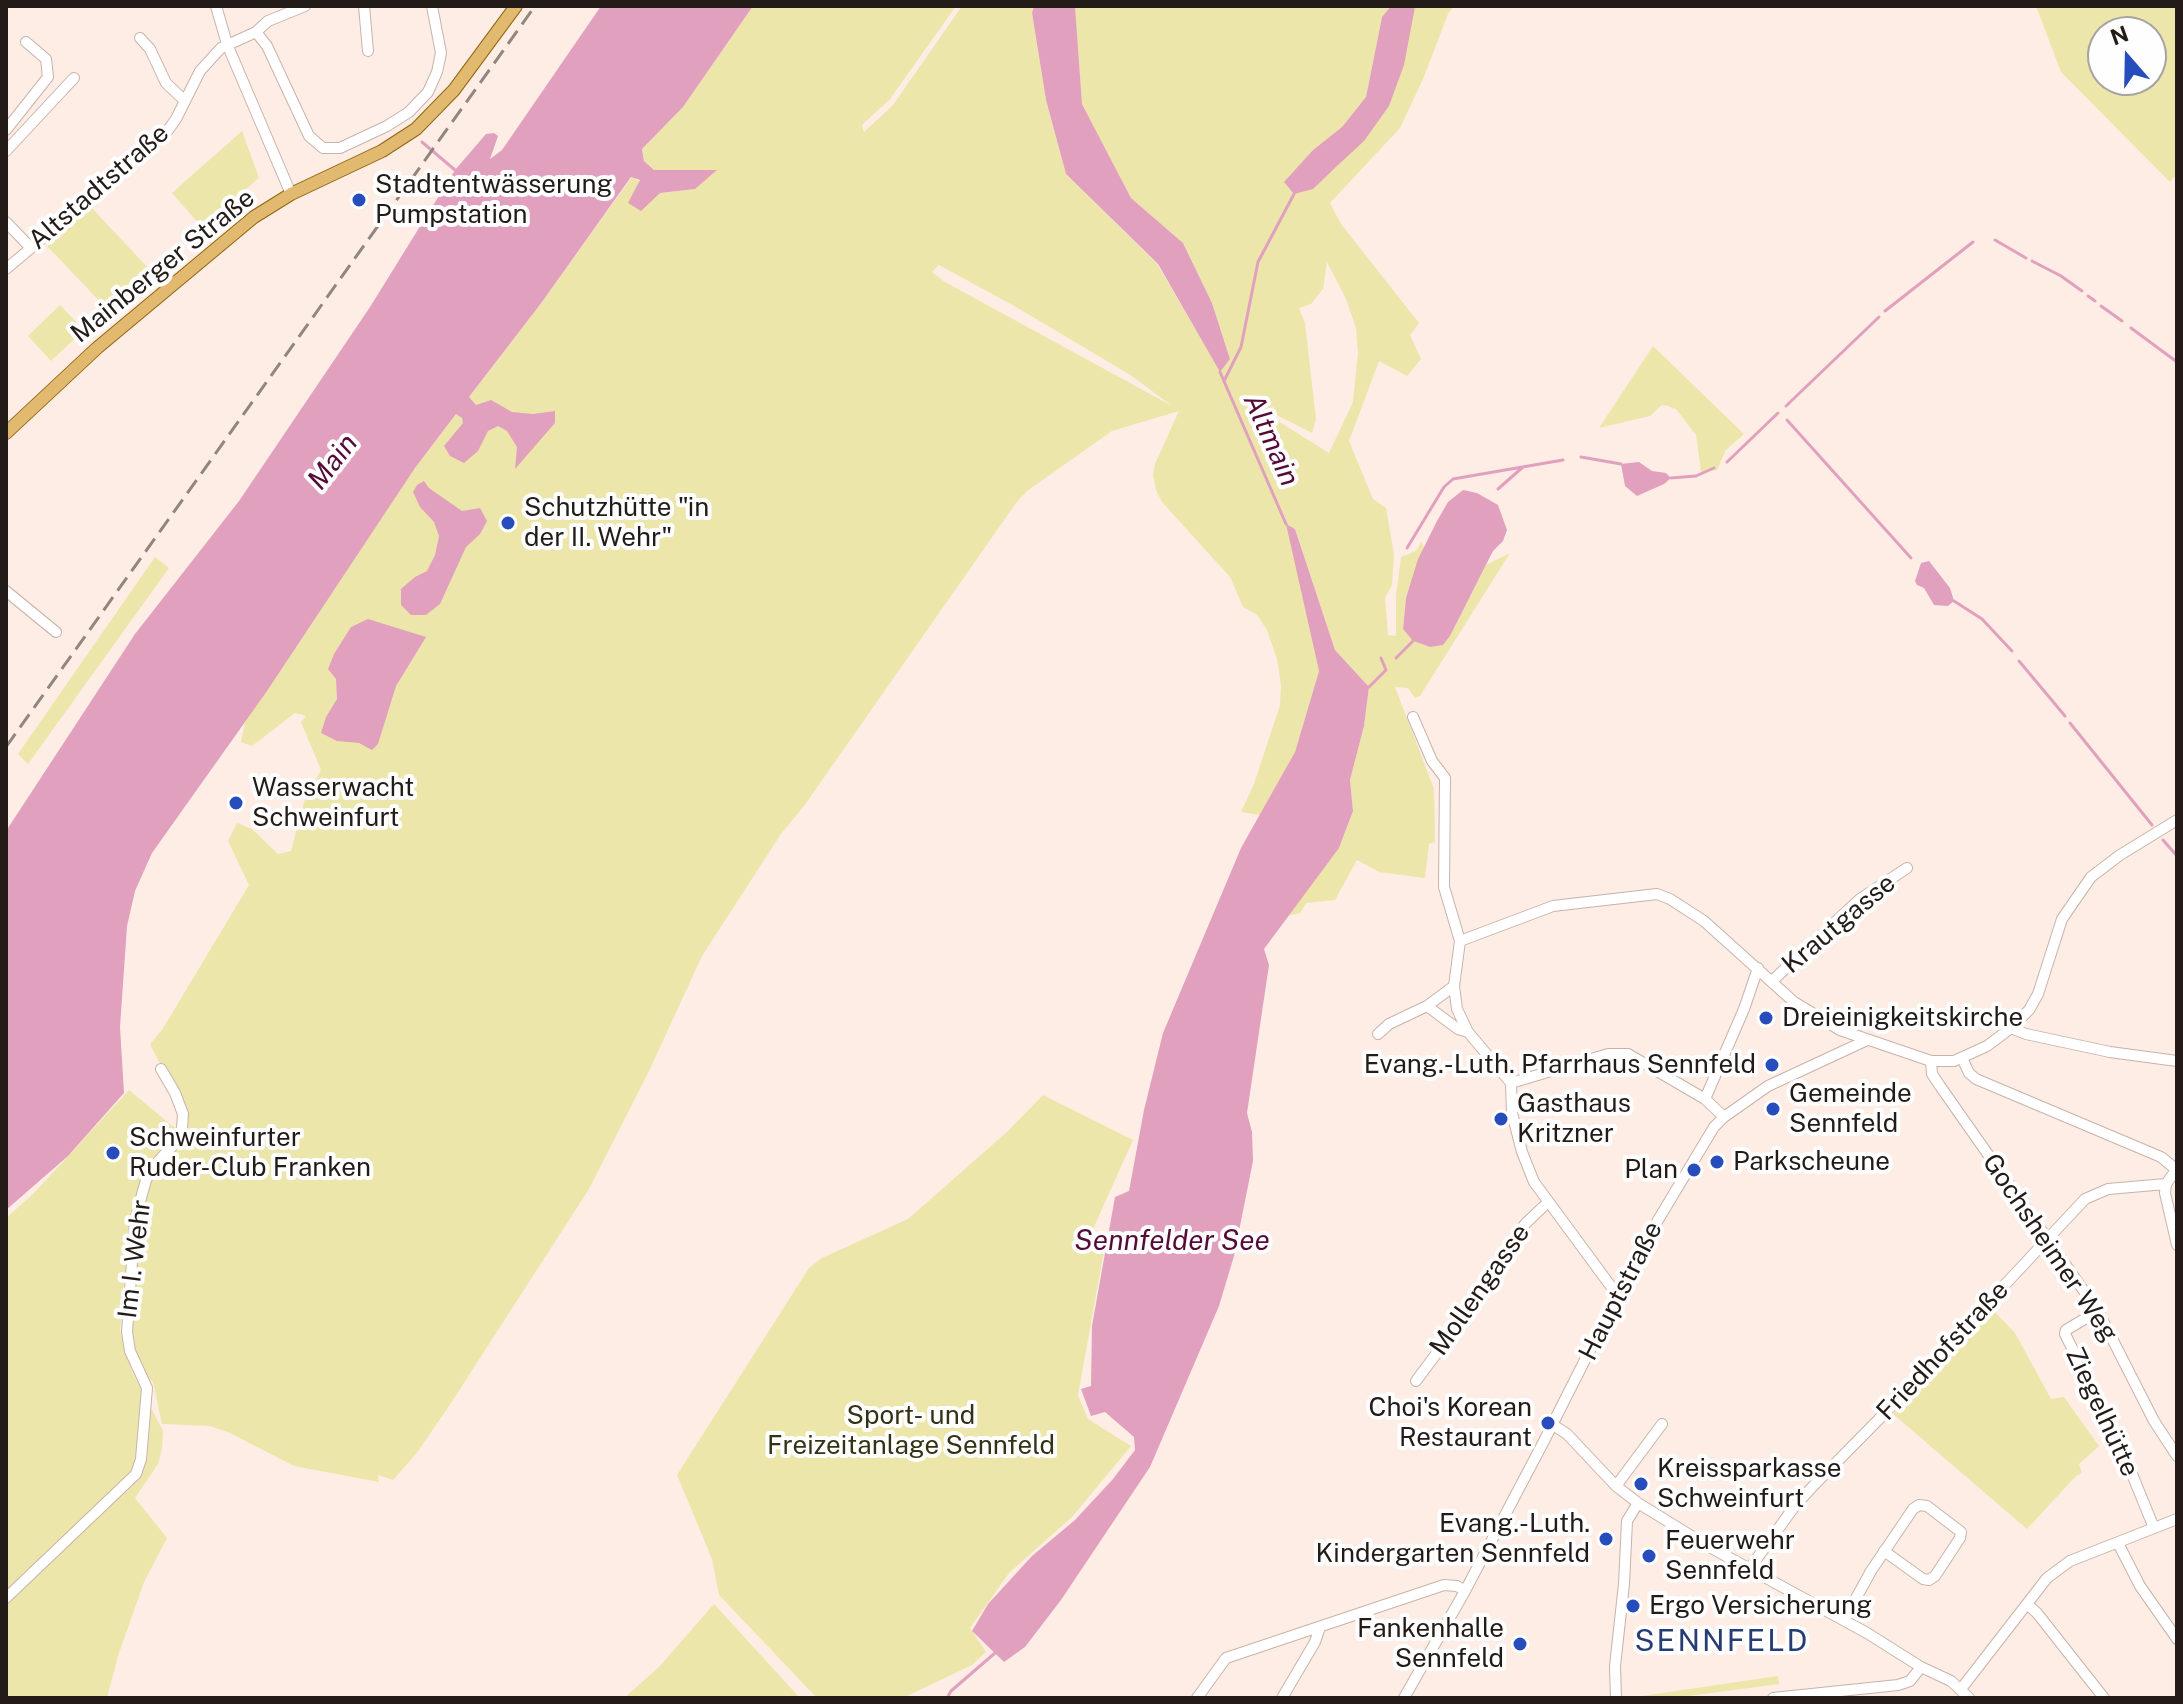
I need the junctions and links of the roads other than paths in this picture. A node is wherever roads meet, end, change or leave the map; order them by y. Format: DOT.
graph roads {
  1 [pos="216,6"];
  2 [pos="305,6"];
  3 [pos="364,6"];
  4 [pos="432,6"];
  5 [pos="516,6"];
  6 [pos="256,32"];
  7 [pos="140,38"];
  8 [pos="26,42"];
  9 [pos="227,44"];
  10 [pos="368,51"];
  11 [pos="74,78"];
  12 [pos="185,101"];
  13 [pos="6,130"];
  14 [pos="6,151"];
  15 [pos="291,194"];
  16 [pos="6,222"];
  17 [pos="30,247"];
  18 [pos="6,269"];
  19 [pos="6,433"];
  20 [pos="6,591"];
  21 [pos="56,632"];
  22 [pos="1413,717"];
  23 [pos="2177,820"];
  24 [pos="1907,868"];
  25 [pos="1460,941"];
  26 [pos="1758,968"];
  27 [pos="1772,981"];
  28 [pos="1454,986"];
  29 [pos="1427,1006"];
  30 [pos="2011,1028"];
  31 [pos="1468,1032"];
  32 [pos="1378,1034"];
  33 [pos="1865,1041"];
  34 [pos="1962,1058"];
  35 [pos="1931,1061"];
  36 [pos="2177,1061"];
  37 [pos="161,1069"];
  38 [pos="1511,1083"];
  39 [pos="1705,1099"];
  40 [pos="1724,1117"];
  41 [pos="2176,1170"];
  42 [pos="2166,1184"];
  43 [pos="1547,1203"];
  44 [pos="2047,1238"];
  45 [pos="2177,1245"];
  46 [pos="1618,1296"];
  47 [pos="2098,1311"];
  48 [pos="1416,1381"];
  49 [pos="1662,1424"];
  50 [pos="1553,1425"];
  51 [pos="2177,1456"];
  52 [pos="1616,1486"];
  53 [pos="1638,1503"];
  54 [pos="2177,1519"];
  55 [pos="2154,1528"];
  56 [pos="2118,1543"];
  57 [pos="1884,1551"];
  58 [pos="1750,1568"];
  59 [pos="1465,1591"];
  60 [pos="6,1598"];
  61 [pos="2027,1604"];
  62 [pos="1844,1620"];
  63 [pos="1320,1627"];
  64 [pos="2177,1639"];
  65 [pos="1921,1667"];
  66 [pos="1961,1689"];
  67 [pos="1826,1695"];
  68 [pos="1197,1698"];
  69 [pos="1282,1698"];
  70 [pos="1404,1698"];
  71 [pos="1616,1698"];
  72 [pos="1773,1698"];
  73 [pos="1969,1698"];
  74 [pos="2104,1698"];
  1 -- 9 [label="street"];
  2 -- 6 [label="street, Altstadtstraße"];
  3 -- 10 [label="street"];
  4 -- 6 [label="street"];
  5 -- 15 [label="main road, Mainberger Straße"];
  6 -- 9 [label="street, Altstadtstraße"];
  7 -- 12 [label="street, Altstadtstraße"];
  8 -- 13 [label="street"];
  9 -- 12 [label="street, Altstadtstraße"];
  9 -- 15 [label="street"];
  11 -- 14 [label="street"];
  12 -- 17 [label="street, Altstadtstraße"];
  15 -- 19 [label="main road, Mainberger Straße"];
  16 -- 17 [label="street"];
  17 -- 18 [label="street, Altstadtstraße"];
  20 -- 21 [label="street"];
  22 -- 25 [label="street"];
  23 -- 30 [label="street"];
  24 -- 27 [label="street, Krautgasse"];
  25 -- 26 [label="street"];
  25 -- 28 [label="street"];
  26 -- 27 [label="street"];
  26 -- 39 [label="street"];
  27 -- 33 [label="street"];
  28 -- 29 [label="street"];
  28 -- 31 [label="street"];
  29 -- 31 [label="street"];
  29 -- 32 [label="street"];
  30 -- 34 [label="street"];
  30 -- 36 [label="street"];
  31 -- 38 [label="street"];
  33 -- 35 [label="street"];
  33 -- 40 [label="street, Hauptstraße"];
  34 -- 35 [label="street"];
  34 -- 41 [label="street"];
  35 -- 44 [label="street, Gochsheimer Weg"];
  37 -- 60 [label="street, Im I. Wehr"];
  38 -- 39 [label="street"];
  38 -- 43 [label="street"];
  39 -- 40 [label="street"];
  40 -- 46 [label="street, Hauptstraße"];
  41 -- 42 [label="street"];
  42 -- 44 [label="street, Friedhofstraße"];
  42 -- 45 [label="street"];
  43 -- 46 [label="street"];
  43 -- 48 [label="street, Mollengasse"];
  44 -- 47 [label="street, Gochsheimer Weg"];
  44 -- 58 [label="street, Friedhofstraße"];
  46 -- 50 [label="street, Hauptstraße"];
  47 -- 51 [label="street, Gochsheimer Weg"];
  47 -- 55 [label="street, Ziegelhütte"];
  49 -- 52 [label="street"];
  50 -- 52 [label="street"];
  50 -- 59 [label="street, Hauptstraße"];
  52 -- 53 [label="street"];
  53 -- 58 [label="street"];
  53 -- 71 [label="street"];
  54 -- 55 [label="street"];
  55 -- 56 [label="street"];
  56 -- 61 [label="street"];
  56 -- 64 [label="street"];
  57 -- 57 [label="street"];
  57 -- 62 [label="street"];
  58 -- 62 [label="street"];
  59 -- 63 [label="street"];
  59 -- 70 [label="street, Hauptstraße"];
  61 -- 66 [label="street"];
  61 -- 74 [label="street"];
  62 -- 65 [label="street"];
  63 -- 68 [label="street"];
  63 -- 69 [label="street"];
  65 -- 66 [label="street"];
  65 -- 67 [label="street"];
  66 -- 73 [label="street"];
  67 -- 72 [label="street"];
}
